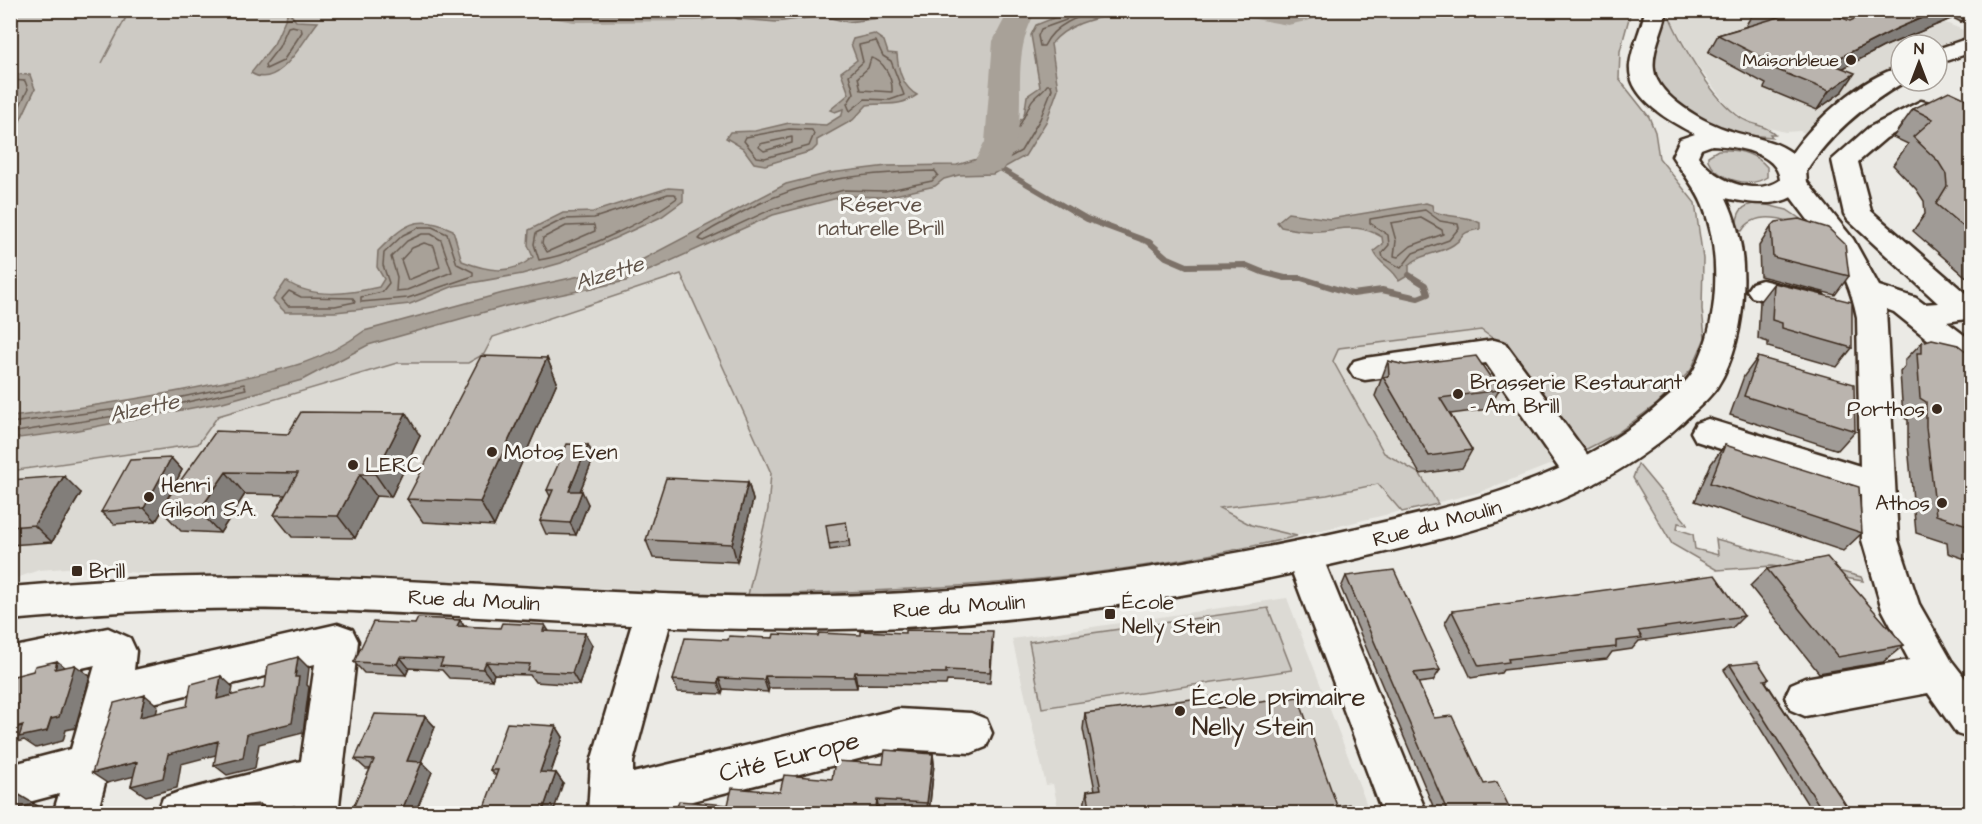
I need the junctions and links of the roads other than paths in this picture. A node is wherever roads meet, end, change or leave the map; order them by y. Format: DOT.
graph roads {
  1 [pos="1641,10"];
  2 [pos="1656,10"];
  3 [pos="1971,44"];
  4 [pos="1949,52"];
  5 [pos="1889,82"];
  6 [pos="1921,108"];
  7 [pos="1839,116"];
  8 [pos="1877,133"];
  9 [pos="1815,137"];
  10 [pos="1734,139"];
  11 [pos="1690,160"];
  12 [pos="1793,177"];
  13 [pos="1757,195"];
  14 [pos="1725,230"];
  15 [pos="1832,232"];
  16 [pos="1762,290"];
  17 [pos="1871,305"];
  18 [pos="1968,310"];
  19 [pos="1920,315"];
  20 [pos="1971,357"];
  21 [pos="1365,369"];
  22 [pos="1708,432"];
  23 [pos="1582,474"];
  24 [pos="1879,486"];
  25 [pos="1304,556"];
  26 [pos="10,604"];
  27 [pos="655,610"];
  28 [pos="10,666"];
  29 [pos="1937,673"];
  30 [pos="106,695"];
  31 [pos="1805,697"];
  32 [pos="1971,720"];
  33 [pos="971,733"];
  34 [pos="88,765"];
  35 [pos="10,786"];
  36 [pos="319,795"];
  37 [pos="610,807"];
  38 [pos="75,813"];
  39 [pos="179,813"];
  40 [pos="1405,813"];
  1 -- 11 [label="main road"];
  2 -- 10 [label="main road"];
  3 -- 4 [label="main road"];
  5 -- 7 [label="main road"];
  6 -- 8 [label="main road"];
  7 -- 8 [label="main road"];
  7 -- 9 [label="main road"];
  8 -- 18 [label="main road"];
  9 -- 10 [label="main road"];
  9 -- 12 [label="main road"];
  10 -- 11 [label="main road"];
  10 -- 12 [label="main road"];
  11 -- 13 [label="main road"];
  11 -- 14 [label="main road"];
  12 -- 13 [label="main road"];
  12 -- 15 [label="main road"];
  13 -- 14 [label="main road"];
  13 -- 15 [label="main road"];
  14 -- 23 [label="main road, Rue du Moulin"];
  15 -- 17 [label="main road"];
  16 -- 17 [label="main road"];
  17 -- 19 [label="main road"];
  17 -- 24 [label="main road"];
  18 -- 19 [label="main road"];
  19 -- 20 [label="main road"];
  21 -- 23 [label="main road"];
  22 -- 24 [label="main road"];
  23 -- 25 [label="main road, Rue du Moulin"];
  24 -- 29 [label="main road"];
  25 -- 27 [label="main road, Rue du Moulin"];
  25 -- 40 [label="main road"];
  26 -- 27 [label="main road, Rue du Moulin"];
  27 -- 37 [label="main road, Cité Europe"];
  28 -- 30 [label="main road"];
  29 -- 31 [label="main road"];
  29 -- 32 [label="main road"];
  30 -- 34 [label="main road"];
  30 -- 36 [label="main road"];
  33 -- 37 [label="main road, Cité Europe"];
  34 -- 35 [label="main road"];
  34 -- 38 [label="main road"];
  36 -- 39 [label="main road"];
}
